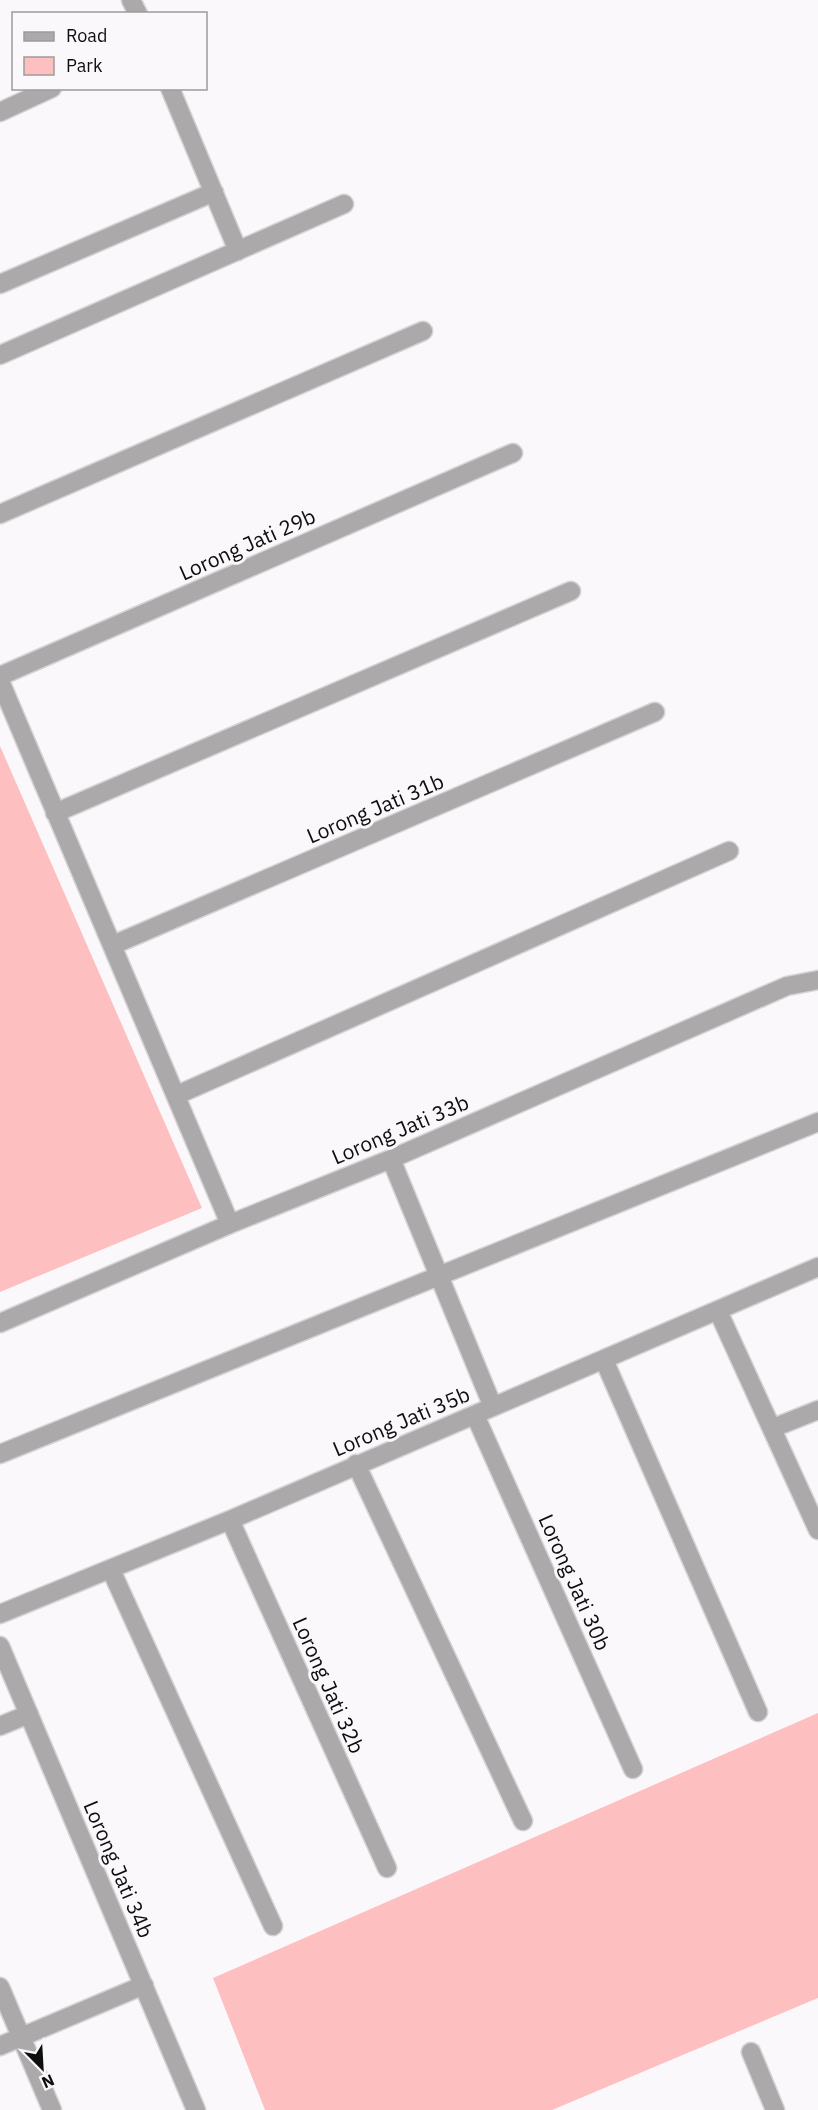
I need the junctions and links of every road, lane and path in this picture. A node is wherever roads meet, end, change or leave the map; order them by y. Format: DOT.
graph roads {
  1 [pos="48,90"];
  2 [pos="171,90"];
  3 [pos="0,112"];
  4 [pos="213,192"];
  5 [pos="344,204"];
  6 [pos="238,251"];
  7 [pos="0,284"];
  8 [pos="423,331"];
  9 [pos="0,355"];
  10 [pos="513,453"];
  11 [pos="0,514"];
  12 [pos="571,591"];
  13 [pos="0,676"];
  14 [pos="0,681"];
  15 [pos="655,712"];
  16 [pos="55,813"];
  17 [pos="729,851"];
  18 [pos="113,945"];
  19 [pos="818,980"];
  20 [pos="177,1095"];
  21 [pos="818,1122"];
  22 [pos="391,1159"];
  23 [pos="231,1224"];
  24 [pos="818,1267"];
  25 [pos="440,1275"];
  26 [pos="718,1311"];
  27 [pos="0,1323"];
  28 [pos="604,1360"];
  29 [pos="493,1407"];
  30 [pos="818,1410"];
  31 [pos="475,1414"];
  32 [pos="773,1428"];
  33 [pos="0,1454"];
  34 [pos="356,1464"];
  35 [pos="230,1520"];
  36 [pos="818,1530"];
  37 [pos="111,1570"];
  38 [pos="0,1614"];
  39 [pos="0,1646"];
  40 [pos="758,1712"];
  41 [pos="29,1714"];
  42 [pos="0,1725"];
  43 [pos="633,1769"];
  44 [pos="522,1821"];
  45 [pos="387,1868"];
  46 [pos="273,1926"];
  47 [pos="144,1985"];
  48 [pos="0,1987"];
  49 [pos="21,2037"];
  50 [pos="0,2046"];
  51 [pos="751,2052"];
  52 [pos="52,2110"];
  53 [pos="196,2110"];
  54 [pos="776,2110"];
  1 -- 3 [label="street"];
  2 -- 4 [label="street"];
  4 -- 6 [label="street"];
  4 -- 7 [label="street"];
  5 -- 6 [label="street"];
  6 -- 9 [label="street"];
  8 -- 11 [label="street"];
  10 -- 13 [label="street, Lorong Jati 29b"];
  12 -- 16 [label="street"];
  14 -- 16 [label="street"];
  15 -- 18 [label="street, Lorong Jati 31b"];
  16 -- 18 [label="street"];
  17 -- 20 [label="street"];
  18 -- 20 [label="street"];
  19 -- 22 [label="street, Lorong Jati 33b"];
  20 -- 23 [label="street"];
  21 -- 25 [label="street"];
  22 -- 23 [label="street, Lorong Jati 33b"];
  22 -- 25 [label="street"];
  23 -- 27 [label="street, Lorong Jati 33b"];
  24 -- 26 [label="street, Lorong Jati 35b"];
  25 -- 29 [label="street"];
  25 -- 33 [label="street"];
  26 -- 28 [label="street, Lorong Jati 35b"];
  26 -- 32 [label="street"];
  28 -- 29 [label="street, Lorong Jati 35b"];
  28 -- 40 [label="street"];
  29 -- 31 [label="street, Lorong Jati 35b"];
  30 -- 32 [label="street"];
  31 -- 34 [label="street, Lorong Jati 35b"];
  31 -- 43 [label="street, Lorong Jati 30b"];
  32 -- 36 [label="street"];
  34 -- 35 [label="street, Lorong Jati 35b"];
  34 -- 44 [label="street"];
  35 -- 37 [label="street, Lorong Jati 35b"];
  35 -- 45 [label="street, Lorong Jati 32b"];
  37 -- 38 [label="street, Lorong Jati 35b"];
  37 -- 46 [label="street"];
  39 -- 41 [label="street, Lorong Jati 34b"];
  41 -- 42 [label="street"];
  41 -- 47 [label="street, Lorong Jati 34b"];
  47 -- 49 [label="street"];
  47 -- 53 [label="street, Lorong Jati 34b"];
  48 -- 49 [label="street"];
  49 -- 50 [label="street"];
  49 -- 52 [label="street"];
  51 -- 54 [label="street"];
}
